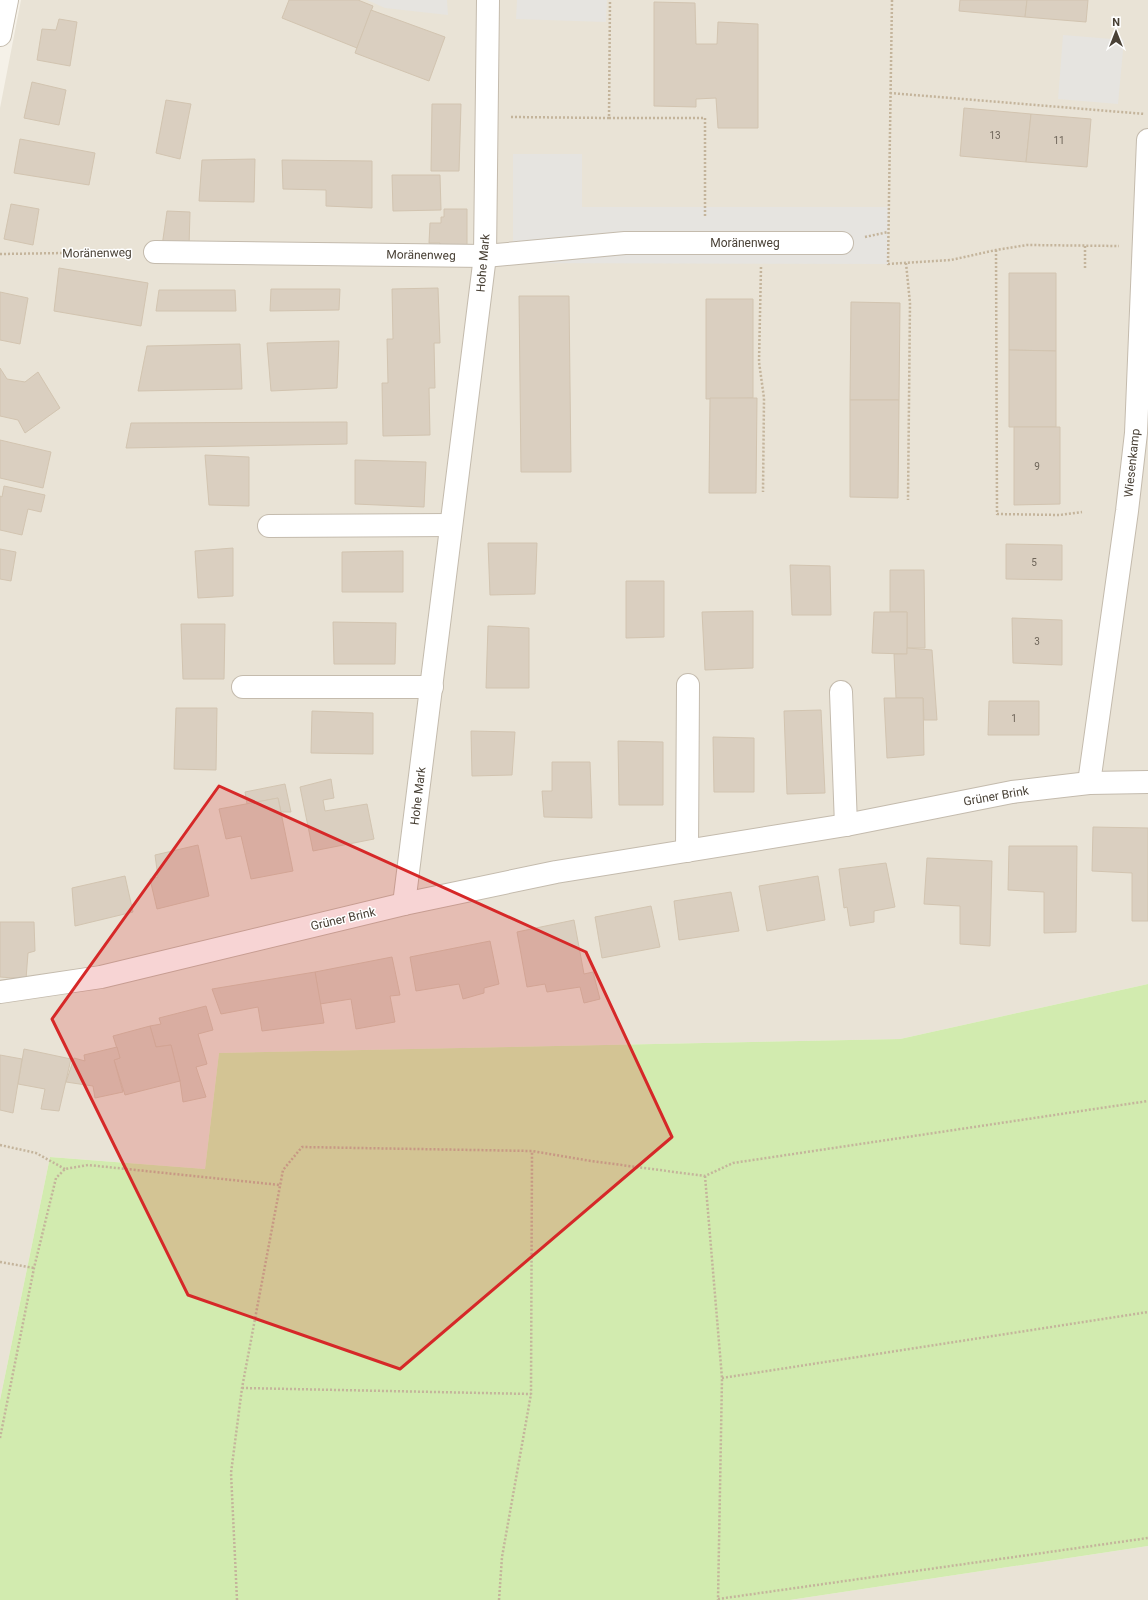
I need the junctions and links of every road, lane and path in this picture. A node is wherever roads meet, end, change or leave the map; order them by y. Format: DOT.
graph roads {
  1 [pos="6,0"];
  2 [pos="488,0"];
  3 [pos="610,0"];
  4 [pos="892,0"];
  5 [pos="0,35"];
  6 [pos="890,93"];
  7 [pos="1148,114"];
  8 [pos="486,117"];
  9 [pos="609,118"];
  10 [pos="1148,140"];
  11 [pos="705,243"];
  12 [pos="761,243"];
  13 [pos="842,243"];
  14 [pos="1085,246"];
  15 [pos="1144,247"];
  16 [pos="996,250"];
  17 [pos="155,252"];
  18 [pos="0,254"];
  19 [pos="485,256"];
  20 [pos="906,263"];
  21 [pos="1085,270"];
  22 [pos="763,492"];
  23 [pos="908,500"];
  24 [pos="1082,512"];
  25 [pos="451,525"];
  26 [pos="269,526"];
  27 [pos="688,685"];
  28 [pos="243,687"];
  29 [pos="432,687"];
  30 [pos="842,692"];
  31 [pos="1148,782"];
  32 [pos="1089,783"];
  33 [pos="846,825"];
  34 [pos="687,851"];
  35 [pos="404,904"];
  36 [pos="0,992"];
  37 [pos="1148,1101"];
  38 [pos="0,1145"];
  39 [pos="532,1151"];
  40 [pos="65,1169"];
  41 [pos="705,1176"];
  42 [pos="280,1185"];
  43 [pos="0,1262"];
  44 [pos="34,1268"];
  45 [pos="1148,1312"];
  46 [pos="722,1378"];
  47 [pos="242,1388"];
  48 [pos="531,1394"];
  49 [pos="0,1438"];
  50 [pos="1148,1538"];
  51 [pos="237,1600"];
  52 [pos="499,1600"];
  53 [pos="718,1600"];
  1 -- 5 [label="street"];
  2 -- 8 [label="street, Hohe Mark"];
  3 -- 9 [label="path"];
  4 -- 6 [label="path"];
  6 -- 7 [label="path"];
  6 -- 20 [label="path"];
  8 -- 9 [label="path"];
  8 -- 19 [label="street, Hohe Mark"];
  9 -- 11 [label="path"];
  10 -- 15 [label="street, Wiesenkamp"];
  11 -- 12 [label="street, Moränenweg"];
  11 -- 19 [label="street, Moränenweg"];
  12 -- 13 [label="street, Moränenweg"];
  12 -- 22 [label="path"];
  14 -- 15 [label="path"];
  14 -- 16 [label="path"];
  14 -- 21 [label="path"];
  15 -- 32 [label="street, Wiesenkamp"];
  16 -- 20 [label="path"];
  16 -- 24 [label="path"];
  17 -- 18 [label="path, Moränenweg"];
  17 -- 19 [label="street, Moränenweg"];
  19 -- 25 [label="street, Hohe Mark"];
  20 -- 23 [label="path"];
  25 -- 26 [label="street"];
  25 -- 29 [label="street, Hohe Mark"];
  27 -- 34 [label="street"];
  28 -- 29 [label="street"];
  29 -- 35 [label="street, Hohe Mark"];
  30 -- 33 [label="street"];
  31 -- 32 [label="street, Grüner Brink"];
  32 -- 33 [label="street, Grüner Brink"];
  33 -- 34 [label="street, Grüner Brink"];
  34 -- 35 [label="street, Grüner Brink"];
  35 -- 36 [label="street, Grüner Brink"];
  37 -- 41 [label="path"];
  38 -- 40 [label="path"];
  39 -- 41 [label="path"];
  39 -- 42 [label="path"];
  39 -- 48 [label="path"];
  40 -- 42 [label="path"];
  40 -- 44 [label="path"];
  41 -- 46 [label="path"];
  42 -- 47 [label="path"];
  43 -- 44 [label="path"];
  44 -- 49 [label="path"];
  45 -- 46 [label="path"];
  46 -- 53 [label="path"];
  47 -- 48 [label="path"];
  47 -- 51 [label="path"];
  48 -- 52 [label="path"];
  50 -- 53 [label="path"];
}
